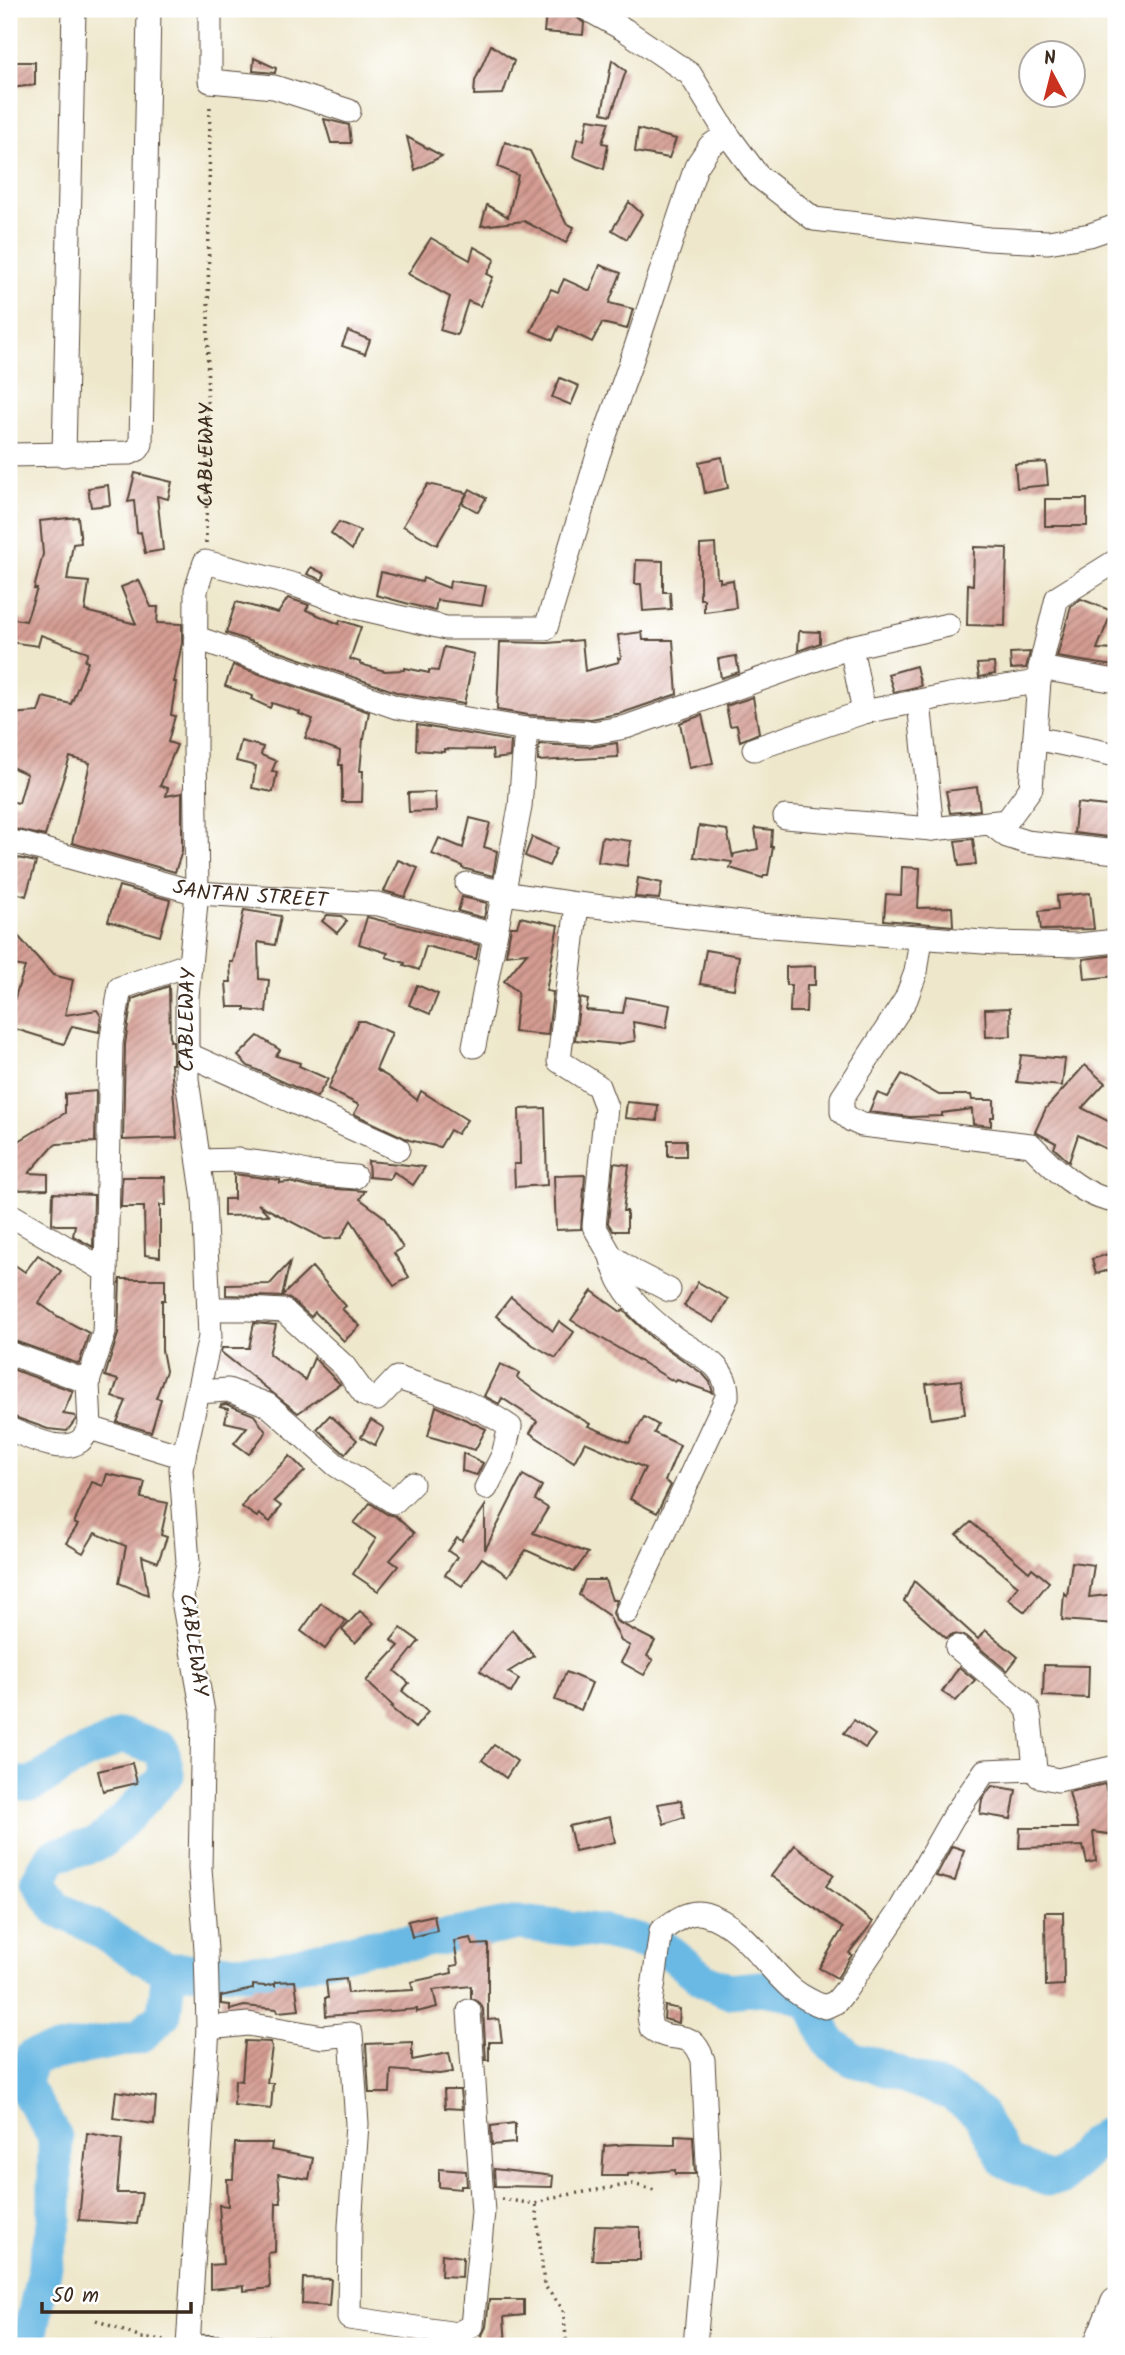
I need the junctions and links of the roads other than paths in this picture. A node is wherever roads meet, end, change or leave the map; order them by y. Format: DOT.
graph roads {
  1 [pos="74,9"];
  2 [pos="149,9"];
  3 [pos="211,9"];
  4 [pos="587,9"];
  5 [pos="349,111"];
  6 [pos="727,135"];
  7 [pos="1116,226"];
  8 [pos="9,455"];
  9 [pos="64,455"];
  10 [pos="1116,561"];
  11 [pos="948,625"];
  12 [pos="197,638"];
  13 [pos="851,647"];
  14 [pos="1040,675"];
  15 [pos="1116,681"];
  16 [pos="919,702"];
  17 [pos="864,712"];
  18 [pos="526,729"];
  19 [pos="1035,738"];
  20 [pos="754,749"];
  21 [pos="1116,755"];
  22 [pos="785,817"];
  23 [pos="990,823"];
  24 [pos="932,829"];
  25 [pos="9,842"];
  26 [pos="1116,852"];
  27 [pos="467,884"];
  28 [pos="197,892"];
  29 [pos="504,893"];
  30 [pos="577,904"];
  31 [pos="495,935"];
  32 [pos="921,938"];
  33 [pos="1116,941"];
  34 [pos="190,964"];
  35 [pos="474,1046"];
  36 [pos="187,1054"];
  37 [pos="398,1149"];
  38 [pos="199,1161"];
  39 [pos="355,1177"];
  40 [pos="1116,1201"];
  41 [pos="9,1214"];
  42 [pos="611,1256"];
  43 [pos="106,1272"];
  44 [pos="669,1290"];
  45 [pos="209,1310"];
  46 [pos="9,1353"];
  47 [pos="88,1382"];
  48 [pos="198,1392"];
  49 [pos="90,1428"];
  50 [pos="9,1429"];
  51 [pos="184,1457"];
  52 [pos="412,1484"];
  53 [pos="486,1488"];
  54 [pos="627,1612"];
  55 [pos="957,1647"];
  56 [pos="1116,1767"];
  57 [pos="1035,1769"];
  58 [pos="469,2011"];
  59 [pos="208,2028"];
  60 [pos="1116,2303"];
  61 [pos="457,2340"];
  62 [pos="275,2343"];
  63 [pos="188,2344"];
  64 [pos="695,2346"];
  65 [pos="1098,2346"];
  1 -- 9 [label="street"];
  2 -- 9 [label="street"];
  3 -- 5 [label="street"];
  4 -- 6 [label="street"];
  6 -- 7 [label="street"];
  6 -- 12 [label="street, CABLEWAY"];
  8 -- 9 [label="street"];
  10 -- 14 [label="street"];
  11 -- 13 [label="street"];
  12 -- 18 [label="street"];
  12 -- 28 [label="street, CABLEWAY"];
  13 -- 17 [label="street"];
  13 -- 18 [label="street"];
  14 -- 15 [label="street"];
  14 -- 16 [label="street"];
  14 -- 19 [label="street"];
  16 -- 17 [label="street"];
  16 -- 24 [label="street"];
  17 -- 20 [label="street"];
  18 -- 29 [label="street"];
  19 -- 21 [label="street"];
  19 -- 23 [label="street"];
  22 -- 24 [label="street"];
  23 -- 24 [label="street"];
  23 -- 26 [label="street"];
  25 -- 28 [label="street, SANTAN STREET"];
  27 -- 29 [label="street"];
  28 -- 31 [label="street, SANTAN STREET"];
  28 -- 34 [label="street, CABLEWAY"];
  29 -- 30 [label="street"];
  29 -- 31 [label="street"];
  30 -- 32 [label="street"];
  30 -- 42 [label="street"];
  31 -- 35 [label="street"];
  32 -- 33 [label="street"];
  32 -- 40 [label="street"];
  34 -- 36 [label="street, CABLEWAY"];
  34 -- 43 [label="street"];
  36 -- 37 [label="street"];
  36 -- 38 [label="street, CABLEWAY"];
  38 -- 39 [label="street"];
  38 -- 45 [label="street, CABLEWAY"];
  41 -- 43 [label="street"];
  42 -- 44 [label="street"];
  42 -- 54 [label="street"];
  43 -- 47 [label="street"];
  45 -- 48 [label="street, CABLEWAY"];
  45 -- 53 [label="street"];
  46 -- 47 [label="street"];
  47 -- 49 [label="street"];
  48 -- 51 [label="street, CABLEWAY"];
  48 -- 52 [label="street"];
  49 -- 50 [label="street"];
  49 -- 51 [label="street"];
  51 -- 59 [label="street, CABLEWAY"];
  55 -- 57 [label="street"];
  56 -- 57 [label="street"];
  57 -- 64 [label="street"];
  58 -- 61 [label="street"];
  59 -- 61 [label="street"];
  59 -- 63 [label="street, CABLEWAY"];
  60 -- 65 [label="street"];
  62 -- 63 [label="lane"];
}
